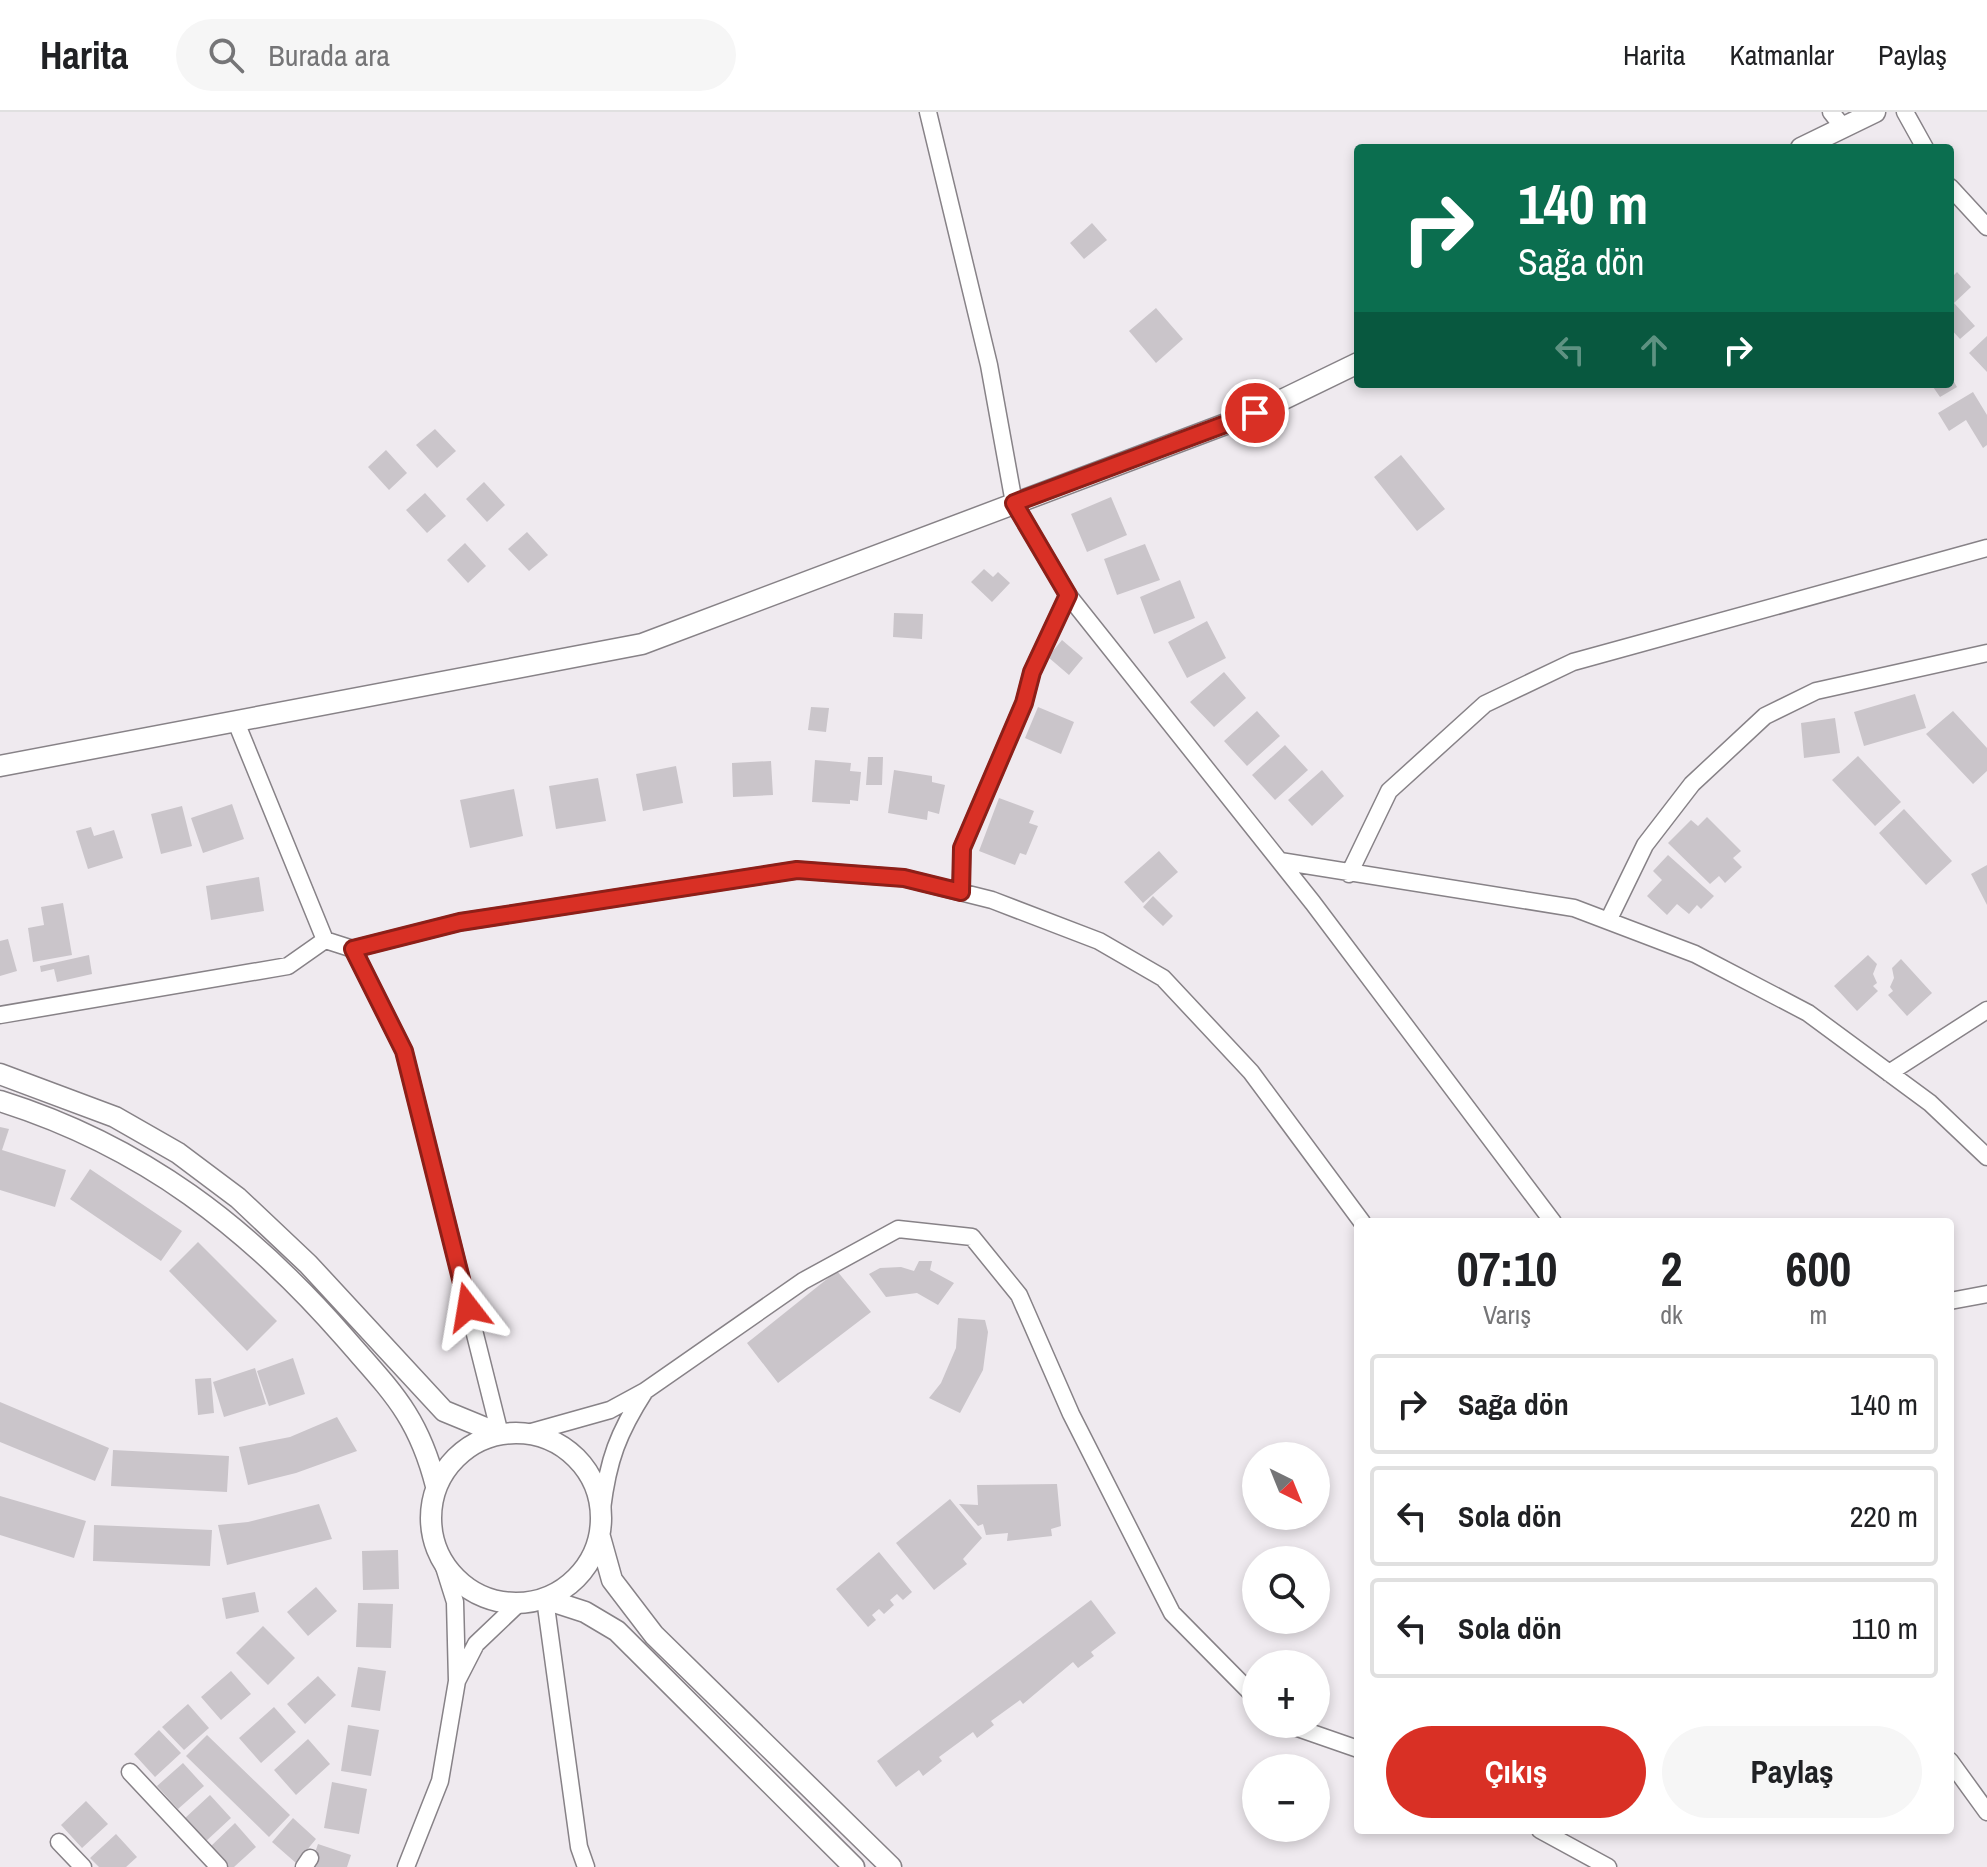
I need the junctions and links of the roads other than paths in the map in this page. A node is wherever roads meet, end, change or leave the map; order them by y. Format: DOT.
graph roads {
  1 [pos="928,112"];
  2 [pos="1875,112"];
  3 [pos="1905,112"];
  4 [pos="1837,120"];
  5 [pos="1806,144"];
  6 [pos="1923,144"];
  7 [pos="1954,191"];
  8 [pos="1987,227"];
  9 [pos="1354,365"];
  10 [pos="1014,503"];
  11 [pos="1987,548"];
  12 [pos="1068,595"];
  13 [pos="1987,653"];
  14 [pos="236,722"];
  15 [pos="0,766"];
  16 [pos="1280,861"];
  17 [pos="1349,874"];
  18 [pos="961,892"];
  19 [pos="1608,921"];
  20 [pos="325,940"];
  21 [pos="353,949"];
  22 [pos="1987,1010"];
  23 [pos="0,1015"];
  24 [pos="1889,1073"];
  25 [pos="0,1074"];
  26 [pos="0,1101"];
  27 [pos="1987,1157"];
  28 [pos="1359,1218"];
  29 [pos="1550,1218"];
  30 [pos="1987,1294"];
  31 [pos="1954,1300"];
  32 [pos="645,1391"];
  33 [pos="528,1433"];
  34 [pos="500,1434"];
  35 [pos="436,1486"];
  36 [pos="602,1509"];
  37 [pos="600,1537"];
  38 [pos="444,1567"];
  39 [pos="545,1599"];
  40 [pos="518,1604"];
  41 [pos="457,1681"];
  42 [pos="1242,1684"];
  43 [pos="1326,1738"];
  44 [pos="1354,1748"];
  45 [pos="1954,1767"];
  46 [pos="130,1772"];
  47 [pos="1987,1812"];
  48 [pos="1547,1834"];
  49 [pos="59,1842"];
  50 [pos="83,1867"];
  51 [pos="219,1867"];
  52 [pos="406,1867"];
  53 [pos="586,1867"];
  54 [pos="854,1867"];
  55 [pos="891,1867"];
  56 [pos="1608,1867"];
  1 -- 10 [label="street"];
  2 -- 4 [label="street"];
  3 -- 6 [label="street"];
  4 -- 5 [label="street"];
  7 -- 8 [label="street"];
  9 -- 10 [label="street"];
  10 -- 12 [label="street"];
  10 -- 14 [label="street"];
  11 -- 17 [label="street"];
  12 -- 16 [label="street"];
  12 -- 18 [label="street"];
  13 -- 19 [label="street"];
  14 -- 15 [label="street"];
  14 -- 20 [label="street"];
  16 -- 17 [label="street"];
  16 -- 29 [label="street"];
  17 -- 19 [label="street"];
  18 -- 21 [label="street"];
  18 -- 28 [label="street"];
  19 -- 24 [label="street"];
  20 -- 21 [label="street"];
  20 -- 23 [label="street"];
  21 -- 34 [label="street"];
  22 -- 24 [label="street"];
  24 -- 27 [label="street"];
  25 -- 34 [label="street"];
  26 -- 35 [label="street"];
  30 -- 31 [label="street"];
  32 -- 33 [label="street"];
  32 -- 36 [label="street"];
  32 -- 42 [label="street"];
  33 -- 34 [label="street"];
  33 -- 36 [label="street"];
  34 -- 35 [label="street"];
  35 -- 38 [label="street"];
  36 -- 37 [label="street"];
  37 -- 39 [label="street"];
  37 -- 55 [label="street"];
  38 -- 40 [label="street"];
  38 -- 41 [label="street"];
  39 -- 40 [label="street"];
  39 -- 53 [label="street"];
  39 -- 54 [label="street"];
  40 -- 41 [label="street"];
  41 -- 52 [label="street"];
  43 -- 44 [label="street"];
  45 -- 47 [label="street"];
  46 -- 51 [label="street"];
  48 -- 56 [label="street"];
  49 -- 50 [label="street"];
}
